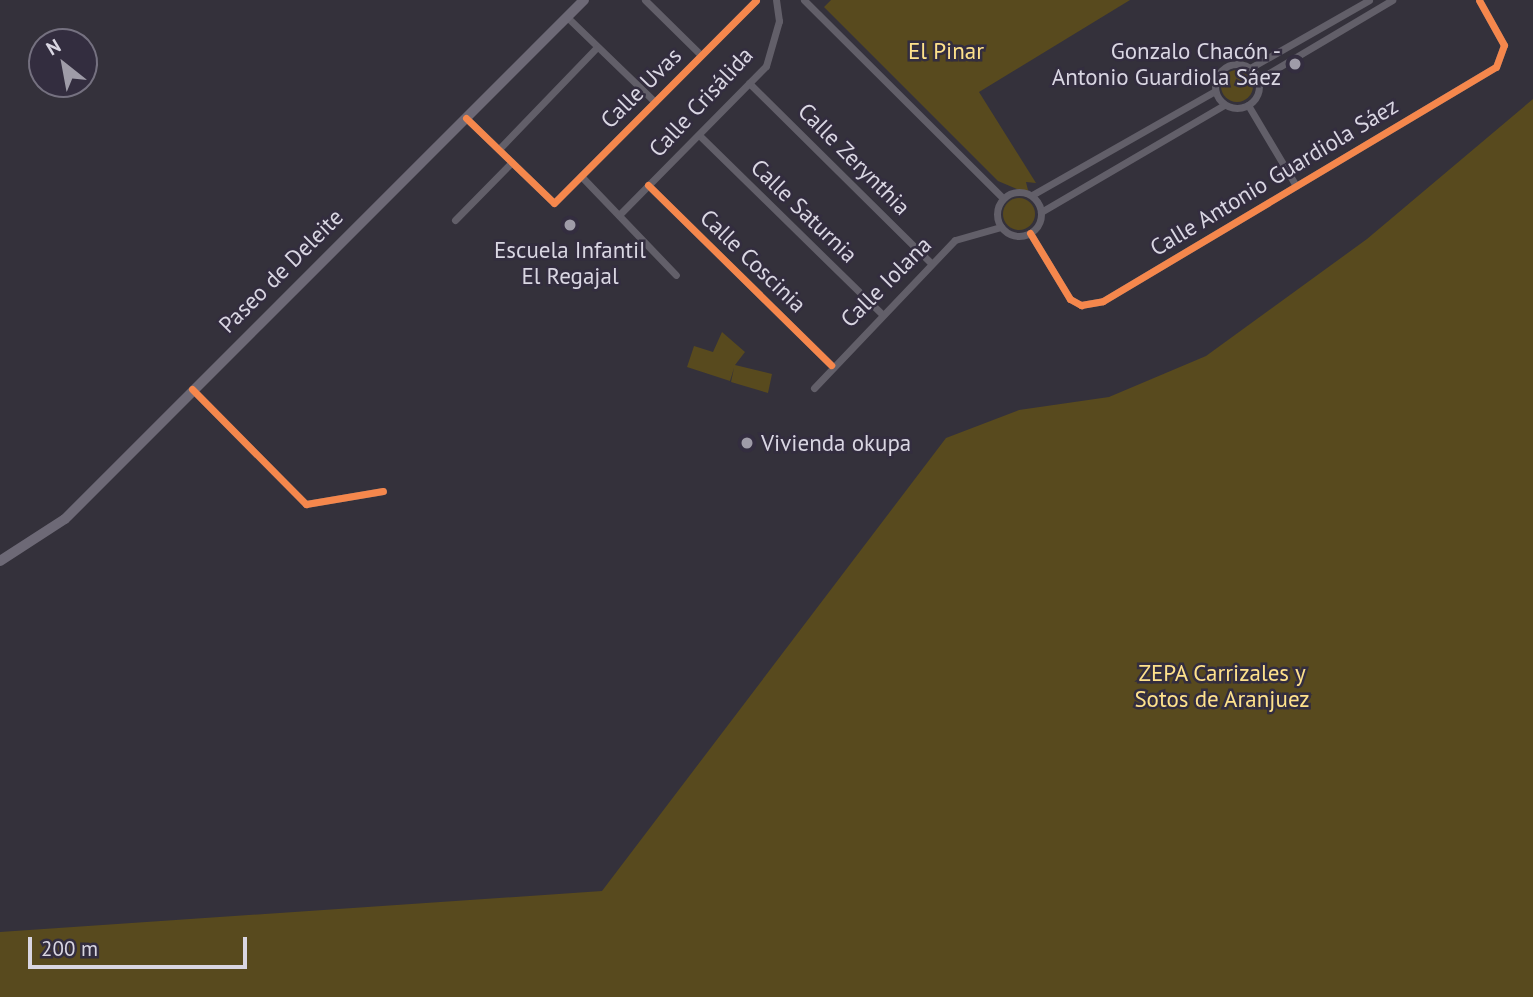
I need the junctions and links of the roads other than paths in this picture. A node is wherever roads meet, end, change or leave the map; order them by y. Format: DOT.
graph roads {
  1 [pos="584,0"];
  2 [pos="645,0"];
  3 [pos="756,0"];
  4 [pos="776,0"];
  5 [pos="1369,0"];
  6 [pos="1392,0"];
  7 [pos="1479,0"];
  8 [pos="809,2"];
  9 [pos="567,17"];
  10 [pos="597,47"];
  11 [pos="701,55"];
  12 [pos="1250,68"];
  13 [pos="1259,79"];
  14 [pos="749,83"];
  15 [pos="1215,91"];
  16 [pos="655,103"];
  17 [pos="1224,104"];
  18 [pos="1248,105"];
  19 [pos="466,118"];
  20 [pos="699,135"];
  21 [pos="499,149"];
  22 [pos="512,162"];
  23 [pos="581,176"];
  24 [pos="648,185"];
  25 [pos="1296,186"];
  26 [pos="1032,195"];
  27 [pos="1003,198"];
  28 [pos="1041,212"];
  29 [pos="619,215"];
  30 [pos="455,220"];
  31 [pos="1001,227"];
  32 [pos="1030,233"];
  33 [pos="931,263"];
  34 [pos="676,275"];
  35 [pos="882,314"];
  36 [pos="831,365"];
  37 [pos="814,388"];
  38 [pos="192,389"];
  39 [pos="383,491"];
  40 [pos="0,561"];
  1 -- 9 [label="main road, Paseo de Deleite"];
  2 -- 11 [label="street"];
  3 -- 11 [label="street, Calle Uvas"];
  4 -- 14 [label="street, Calle Crisálida"];
  5 -- 12 [label="street"];
  6 -- 13 [label="street"];
  7 -- 25 [label="street, Calle Antonio Guardiola Sáez"];
  8 -- 27 [label="street"];
  9 -- 10 [label="street"];
  9 -- 19 [label="main road, Paseo de Deleite"];
  10 -- 16 [label="street"];
  10 -- 21 [label="street"];
  11 -- 16 [label="street, Calle Uvas"];
  12 -- 13 [label="street"];
  12 -- 15 [label="street"];
  13 -- 18 [label="street"];
  14 -- 20 [label="street, Calle Crisálida"];
  14 -- 33 [label="street, Calle Zerynthia"];
  15 -- 17 [label="street"];
  15 -- 26 [label="street"];
  16 -- 23 [label="street, Calle Uvas"];
  17 -- 18 [label="street"];
  17 -- 28 [label="street"];
  18 -- 25 [label="street"];
  19 -- 21 [label="street"];
  19 -- 38 [label="main road, Paseo de Deleite"];
  20 -- 24 [label="street, Calle Crisálida"];
  20 -- 35 [label="street, Calle Saturnia"];
  21 -- 22 [label="street"];
  22 -- 23 [label="street, Calle Uvas"];
  22 -- 30 [label="street"];
  23 -- 29 [label="street"];
  24 -- 29 [label="street, Calle Crisálida"];
  24 -- 36 [label="street, Calle Coscinia"];
  25 -- 32 [label="street, Calle Antonio Guardiola Sáez"];
  26 -- 27 [label="street"];
  26 -- 28 [label="street"];
  27 -- 31 [label="street"];
  28 -- 32 [label="street"];
  29 -- 34 [label="street"];
  31 -- 32 [label="street"];
  31 -- 33 [label="street, Calle Iolana"];
  33 -- 35 [label="street, Calle Iolana"];
  35 -- 36 [label="street, Calle Iolana"];
  36 -- 37 [label="street, Calle Iolana"];
  38 -- 39 [label="street"];
  38 -- 40 [label="main road, Paseo de Deleite"];
}
